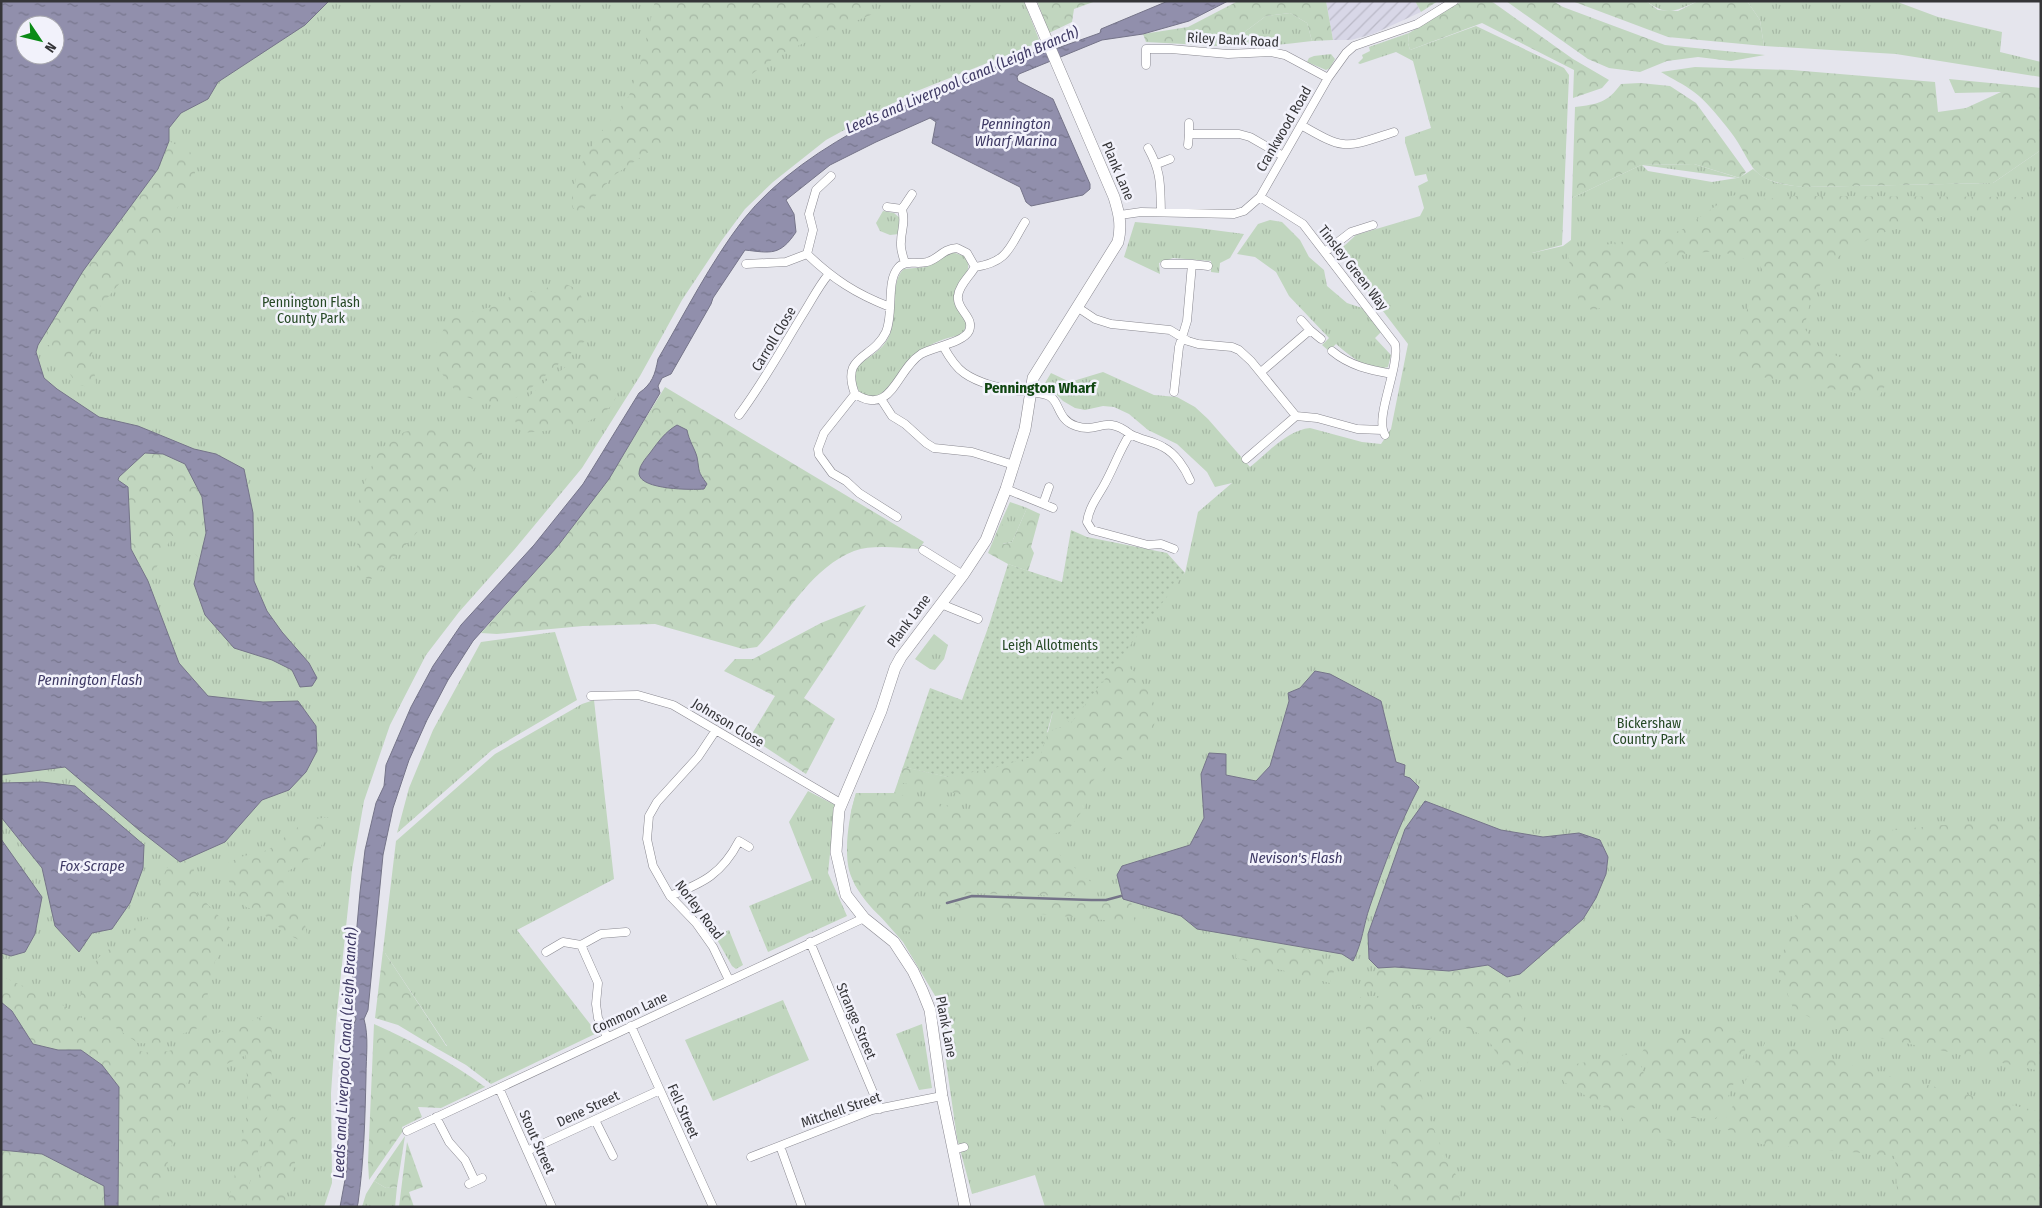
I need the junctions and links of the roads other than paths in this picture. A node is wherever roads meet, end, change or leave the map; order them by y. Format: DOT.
graph roads {
  1 [pos="1030,1"];
  2 [pos="1454,1"];
  3 [pos="1146,65"];
  4 [pos="1328,78"];
  5 [pos="1189,123"];
  6 [pos="1301,124"];
  7 [pos="1394,132"];
  8 [pos="1189,134"];
  9 [pos="1188,145"];
  10 [pos="1148,148"];
  11 [pos="1283,156"];
  12 [pos="1170,159"];
  13 [pos="1157,164"];
  14 [pos="831,176"];
  15 [pos="912,194"];
  16 [pos="1260,197"];
  17 [pos="887,207"];
  18 [pos="902,209"];
  19 [pos="1161,212"];
  20 [pos="1120,216"];
  21 [pos="1025,222"];
  22 [pos="1373,225"];
  23 [pos="1325,252"];
  24 [pos="807,254"];
  25 [pos="905,263"];
  26 [pos="746,264"];
  27 [pos="1165,264"];
  28 [pos="1192,264"];
  29 [pos="1208,266"];
  30 [pos="975,267"];
  31 [pos="828,275"];
  32 [pos="890,307"];
  33 [pos="1077,307"];
  34 [pos="1301,320"];
  35 [pos="1310,330"];
  36 [pos="1182,336"];
  37 [pos="1321,339"];
  38 [pos="943,346"];
  39 [pos="1332,351"];
  40 [pos="1260,372"];
  41 [pos="1392,374"];
  42 [pos="1030,392"];
  43 [pos="1174,392"];
  44 [pos="855,394"];
  45 [pos="881,398"];
  46 [pos="739,416"];
  47 [pos="1296,416"];
  48 [pos="1130,434"];
  49 [pos="1246,459"];
  50 [pos="1014,465"];
  51 [pos="1190,480"];
  52 [pos="1049,487"];
  53 [pos="1006,490"];
  54 [pos="889,501"];
  55 [pos="1043,504"];
  56 [pos="884,508"];
  57 [pos="1053,508"];
  58 [pos="897,517"];
  59 [pos="1174,549"];
  60 [pos="923,550"];
  61 [pos="963,574"];
  62 [pos="941,604"];
  63 [pos="978,618"];
  64 [pos="591,696"];
  65 [pos="716,730"];
  66 [pos="842,804"];
  67 [pos="749,847"];
  68 [pos="670,896"];
  69 [pos="864,918"];
  70 [pos="626,932"];
  71 [pos="810,942"];
  72 [pos="581,946"];
  73 [pos="546,952"];
  74 [pos="729,980"];
  75 [pos="631,1026"];
  76 [pos="607,1037"];
  77 [pos="499,1088"];
  78 [pos="660,1090"];
  79 [pos="942,1096"];
  80 [pos="880,1109"];
  81 [pos="436,1117"];
  82 [pos="595,1120"];
  83 [pos="407,1131"];
  84 [pos="780,1146"];
  85 [pos="527,1151"];
  86 [pos="613,1156"];
  87 [pos="751,1157"];
  88 [pos="475,1181"];
  89 [pos="552,1207"];
  90 [pos="713,1207"];
  91 [pos="802,1207"];
  92 [pos="966,1207"];
  1 -- 20 [label="street, Plank Lane"];
  2 -- 4 [label="street, Crankwood Road"];
  3 -- 4 [label="street, Riley Bank Road"];
  4 -- 6 [label="street, Crankwood Road"];
  5 -- 8 [label="street"];
  6 -- 7 [label="street"];
  6 -- 11 [label="street, Crankwood Road"];
  8 -- 9 [label="street"];
  8 -- 11 [label="street"];
  10 -- 13 [label="street"];
  11 -- 16 [label="street, Crankwood Road"];
  12 -- 13 [label="street"];
  13 -- 19 [label="street"];
  14 -- 24 [label="street"];
  15 -- 18 [label="street"];
  16 -- 19 [label="street, Crankwood Road"];
  16 -- 23 [label="street, Tinsley Green Way"];
  17 -- 18 [label="street"];
  18 -- 25 [label="street"];
  19 -- 20 [label="street, Crankwood Road"];
  20 -- 33 [label="street, Plank Lane"];
  21 -- 30 [label="street"];
  22 -- 23 [label="street"];
  23 -- 41 [label="street, Tinsley Green Way"];
  24 -- 26 [label="street"];
  24 -- 31 [label="street"];
  25 -- 30 [label="street"];
  25 -- 32 [label="street"];
  27 -- 28 [label="street"];
  28 -- 29 [label="street"];
  28 -- 36 [label="street"];
  30 -- 38 [label="street"];
  31 -- 32 [label="street"];
  31 -- 46 [label="street, Carroll Close"];
  32 -- 44 [label="street"];
  33 -- 36 [label="street"];
  33 -- 42 [label="street, Plank Lane"];
  34 -- 35 [label="street"];
  35 -- 37 [label="street"];
  35 -- 40 [label="street"];
  36 -- 40 [label="street"];
  36 -- 43 [label="street"];
  38 -- 42 [label="street"];
  38 -- 45 [label="street"];
  39 -- 41 [label="street"];
  40 -- 47 [label="street"];
  41 -- 47 [label="street, Tinsley Green Way"];
  42 -- 48 [label="street"];
  42 -- 50 [label="street, Plank Lane"];
  44 -- 45 [label="street"];
  44 -- 56 [label="street"];
  45 -- 50 [label="street"];
  47 -- 49 [label="street"];
  48 -- 51 [label="street"];
  48 -- 59 [label="street"];
  50 -- 53 [label="street, Plank Lane"];
  52 -- 55 [label="street"];
  53 -- 55 [label="street"];
  53 -- 61 [label="street, Plank Lane"];
  54 -- 56 [label="street"];
  55 -- 57 [label="street"];
  56 -- 58 [label="street"];
  60 -- 61 [label="street"];
  61 -- 62 [label="street, Plank Lane"];
  62 -- 63 [label="street"];
  62 -- 66 [label="street, Plank Lane"];
  64 -- 65 [label="street, Johnson Close"];
  65 -- 66 [label="street, Johnson Close"];
  65 -- 68 [label="street, Norley Road"];
  66 -- 69 [label="street, Plank Lane"];
  67 -- 68 [label="street"];
  68 -- 74 [label="street, Norley Road"];
  69 -- 71 [label="street, Common Lane"];
  69 -- 79 [label="street, Plank Lane"];
  70 -- 72 [label="street"];
  71 -- 74 [label="street, Common Lane"];
  71 -- 80 [label="street, Strange Street"];
  72 -- 73 [label="street"];
  72 -- 76 [label="street"];
  74 -- 75 [label="street, Common Lane"];
  75 -- 76 [label="street, Common Lane"];
  75 -- 78 [label="street, Fell Street"];
  76 -- 77 [label="street, Common Lane"];
  77 -- 81 [label="street, Common Lane"];
  77 -- 85 [label="street, Stout Street"];
  78 -- 82 [label="street, Dene Street"];
  78 -- 90 [label="street, Fell Street"];
  79 -- 80 [label="street, Mitchell Street"];
  79 -- 92 [label="street, Plank Lane"];
  80 -- 84 [label="street, Mitchell Street"];
  81 -- 83 [label="street, Common Lane"];
  81 -- 88 [label="street"];
  82 -- 85 [label="street, Dene Street"];
  82 -- 86 [label="street"];
  84 -- 87 [label="street, Mitchell Street"];
  84 -- 91 [label="street"];
  85 -- 89 [label="street, Stout Street"];
}
